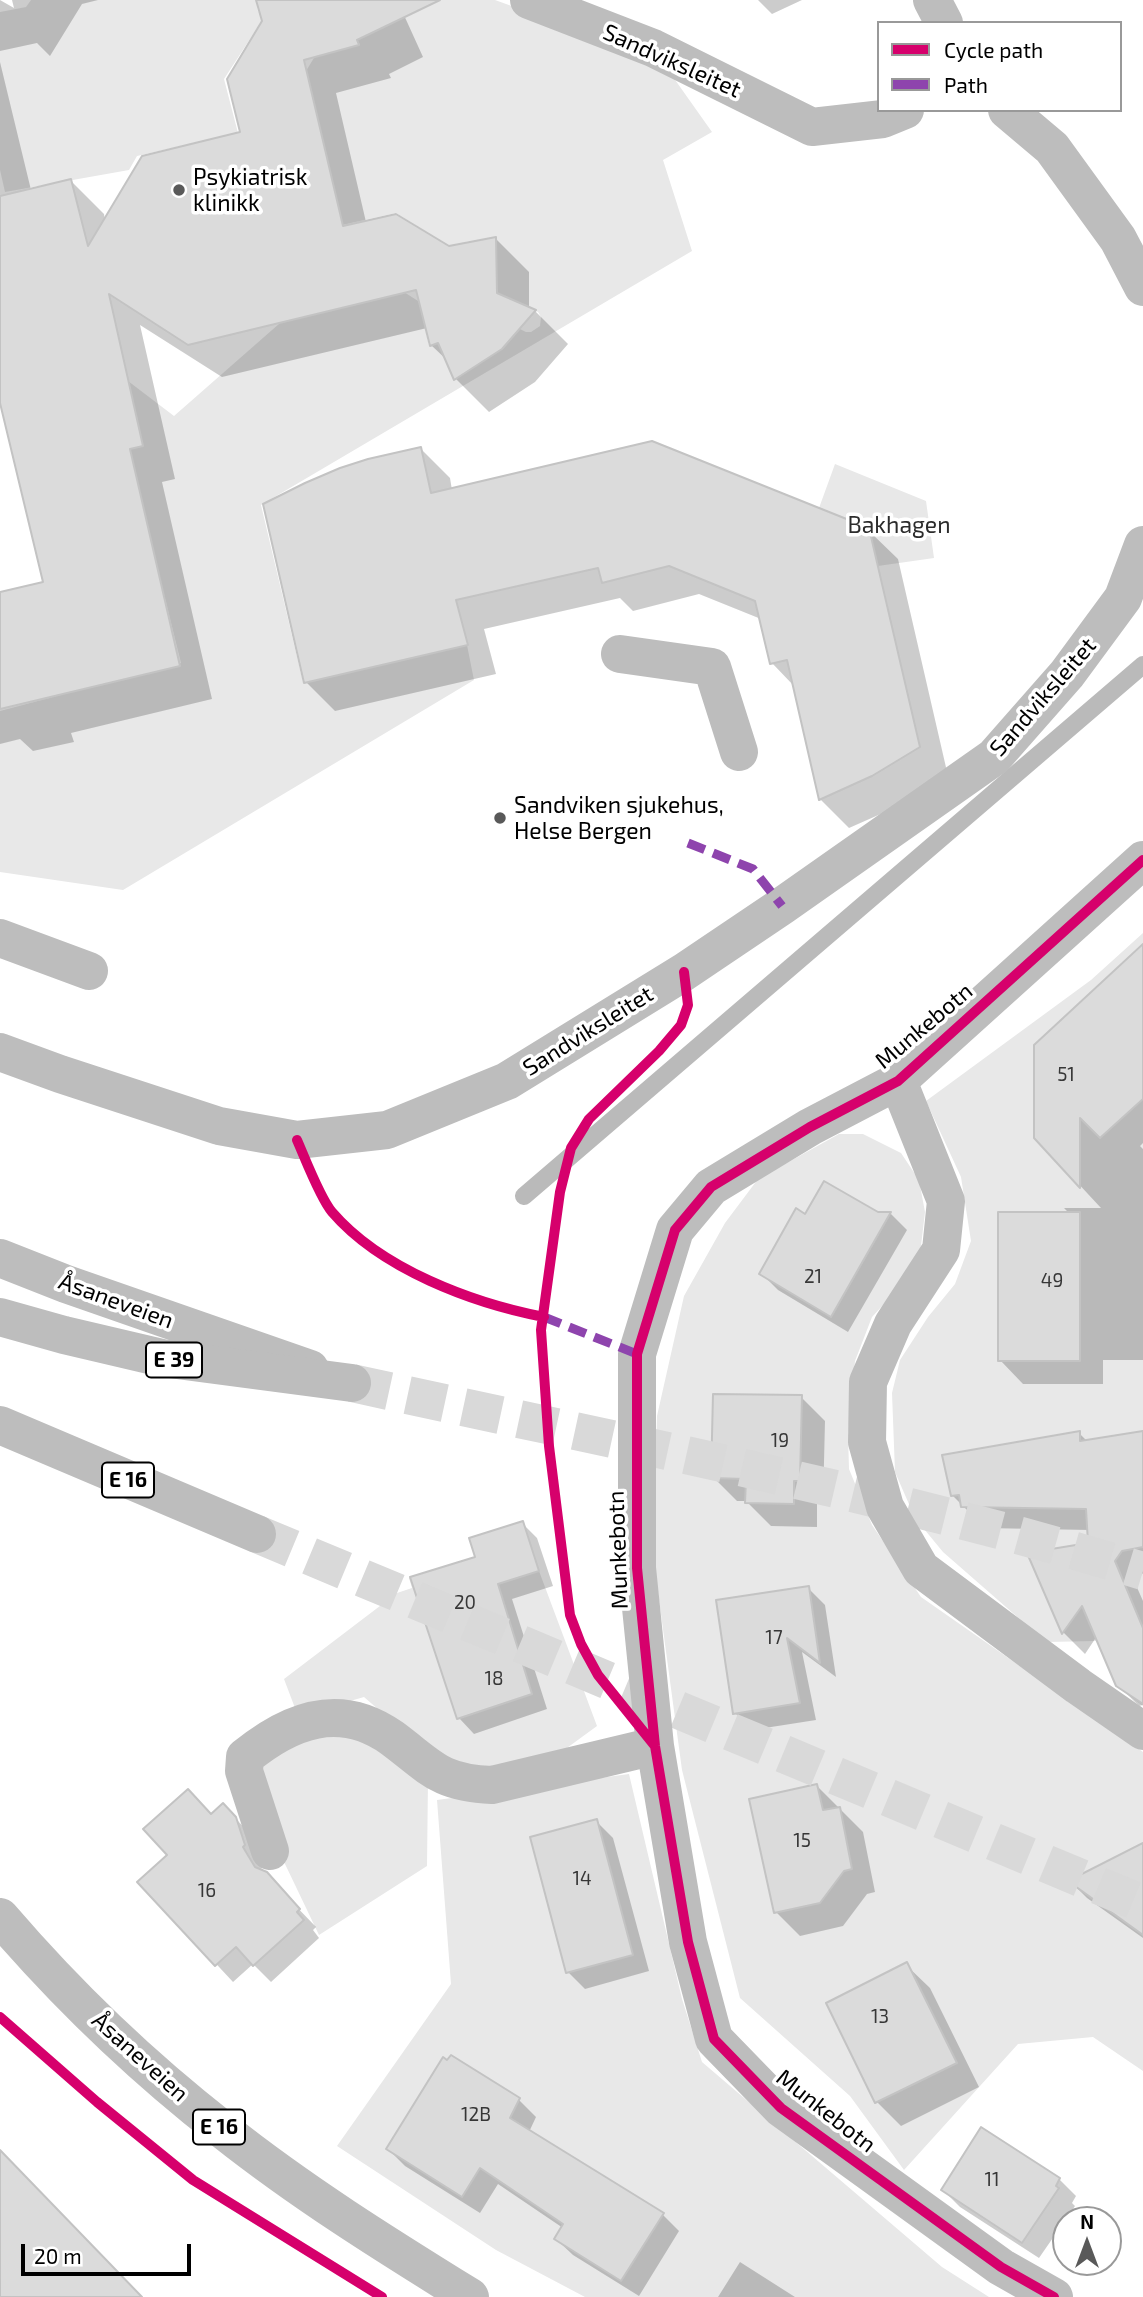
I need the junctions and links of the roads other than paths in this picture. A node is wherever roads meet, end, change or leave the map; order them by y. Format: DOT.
graph roads {
  1 [pos="529,0"];
  2 [pos="932,0"];
  3 [pos="943,21"];
  4 [pos="900,112"];
  5 [pos="1009,112"];
  6 [pos="1143,287"];
  7 [pos="1143,545"];
  8 [pos="620,653"];
  9 [pos="739,752"];
  10 [pos="1143,860"];
  11 [pos="0,937"];
  12 [pos="89,971"];
  13 [pos="0,1052"];
  14 [pos="898,1081"];
  15 [pos="0,1258"];
  16 [pos="0,1317"];
  17 [pos="0,1425"];
  18 [pos="257,1534"];
  19 [pos="1143,1731"];
  20 [pos="655,1746"];
  21 [pos="270,1851"];
  22 [pos="0,1917"];
  23 [pos="470,2297"];
  24 [pos="1054,2297"];
  1 -- 4 [label="main road, Sandviksleitet"];
  2 -- 3 [label="main road"];
  5 -- 6 [label="main road"];
  7 -- 13 [label="main road, Sandviksleitet"];
  8 -- 9 [label="main road"];
  10 -- 14 [label="main road, Munkebotn"];
  11 -- 12 [label="main road"];
  14 -- 19 [label="main road, Munkebotn"];
  14 -- 20 [label="main road, Munkebotn"];
  15 -- 16 [label="main road, Åsaneveien / E 39"];
  17 -- 18 [label="main road, E 16"];
  20 -- 21 [label="main road"];
  20 -- 24 [label="main road, Munkebotn"];
  22 -- 23 [label="main road, Åsaneveien / E 16"];
}
